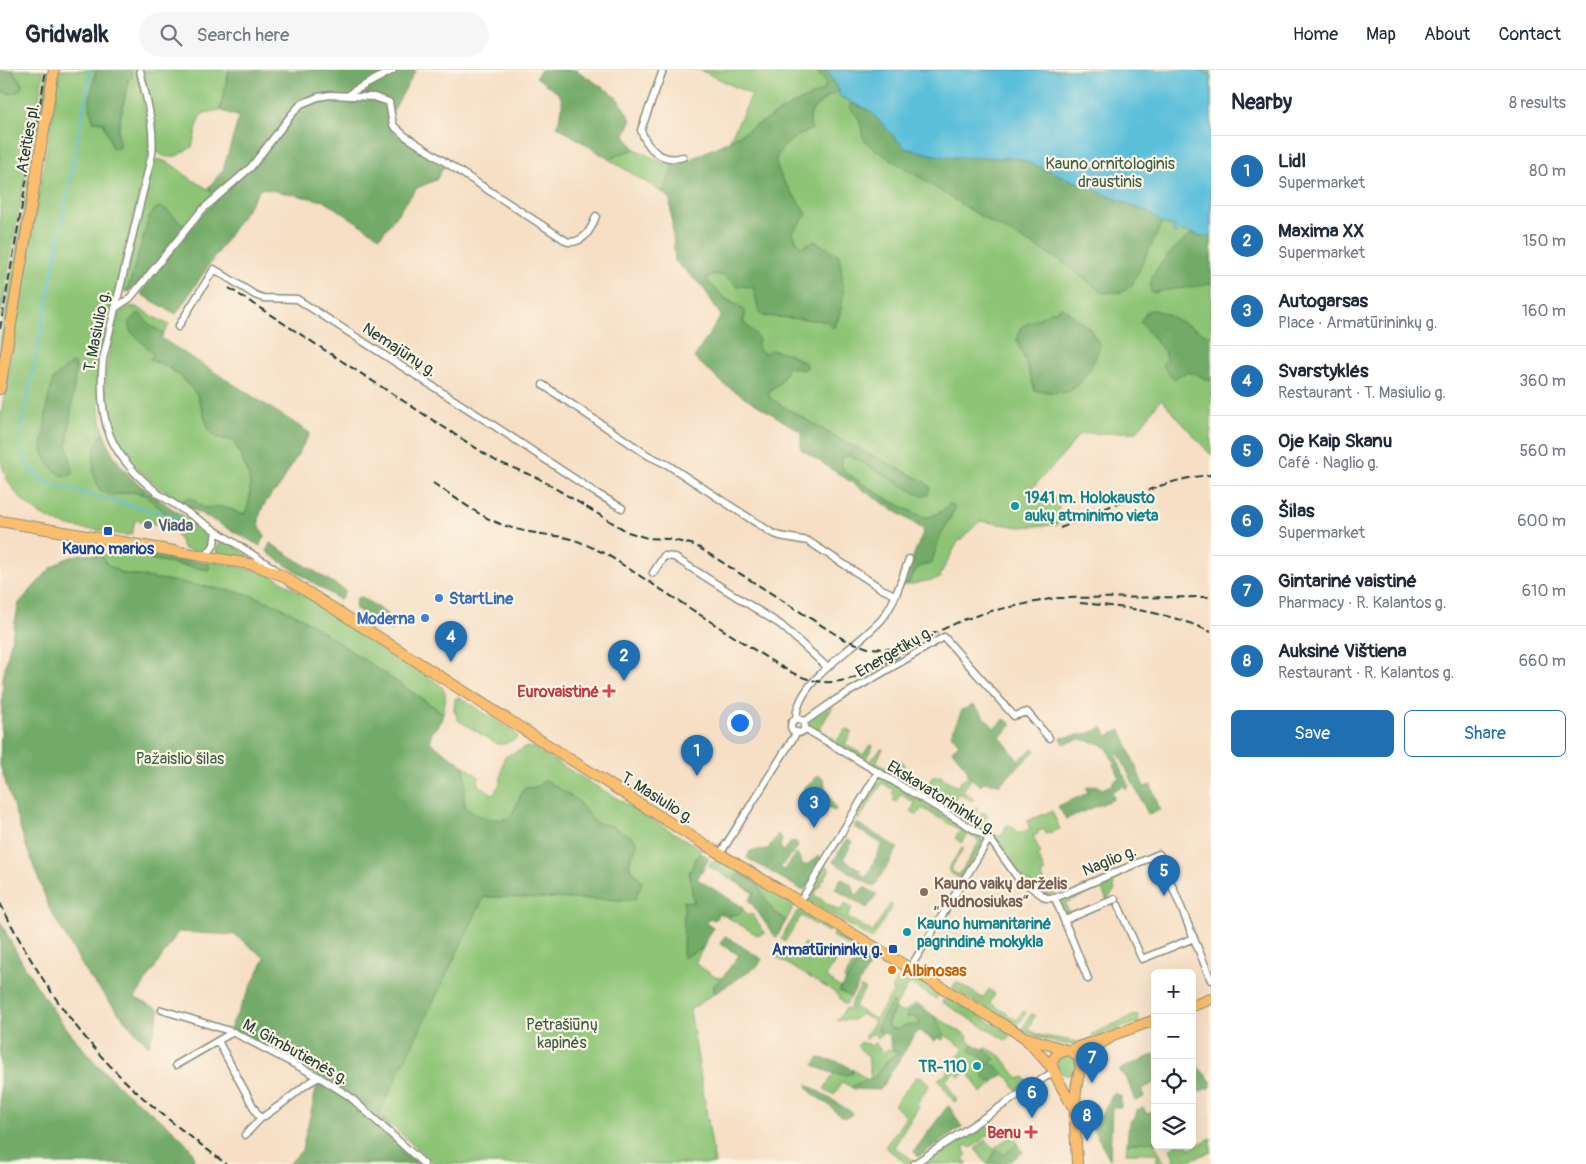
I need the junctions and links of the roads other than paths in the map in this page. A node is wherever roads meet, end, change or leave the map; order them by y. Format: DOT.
graph roads {
  1 [pos="54,70"];
  2 [pos="140,70"];
  3 [pos="393,70"];
  4 [pos="663,70"];
  5 [pos="348,96"];
  6 [pos="683,158"];
  7 [pos="596,216"];
  8 [pos="115,308"];
  9 [pos="178,327"];
  10 [pos="543,385"];
  11 [pos="0,388"];
  12 [pos="622,508"];
  13 [pos="0,522"];
  14 [pos="216,531"];
  15 [pos="206,556"];
  16 [pos="909,559"];
  17 [pos="257,562"];
  18 [pos="653,573"];
  19 [pos="895,594"];
  20 [pos="827,667"];
  21 [pos="796,719"];
  22 [pos="804,725"];
  23 [pos="797,732"];
  24 [pos="1049,738"];
  25 [pos="878,772"];
  26 [pos="989,839"];
  27 [pos="720,854"];
  28 [pos="1055,898"];
  29 [pos="800,902"];
  30 [pos="1065,920"];
  31 [pos="1194,938"];
  32 [pos="910,968"];
  33 [pos="1088,979"];
  34 [pos="1211,980"];
  35 [pos="1211,999"];
  36 [pos="1196,1005"];
  37 [pos="162,1010"];
  38 [pos="1151,1022"];
  39 [pos="233,1032"];
  40 [pos="1113,1036"];
  41 [pos="1024,1037"];
  42 [pos="218,1041"];
  43 [pos="1068,1050"];
  44 [pos="176,1065"];
  45 [pos="1081,1070"];
  46 [pos="1053,1072"];
  47 [pos="319,1077"];
  48 [pos="1075,1111"];
  49 [pos="260,1119"];
  50 [pos="245,1135"];
  51 [pos="424,1164"];
  52 [pos="914,1164"];
  53 [pos="1077,1164"];
  1 -- 11 [label="main road, Ateities pl."];
  2 -- 8 [label="street, T. Masiulio g."];
  3 -- 5 [label="street"];
  4 -- 6 [label="street"];
  5 -- 7 [label="street"];
  5 -- 8 [label="street"];
  8 -- 14 [label="street, T. Masiulio g."];
  9 -- 12 [label="street, Nemajūnų g."];
  10 -- 19 [label="street"];
  13 -- 15 [label="main road, T. Masiulio g."];
  14 -- 15 [label="street"];
  14 -- 17 [label="street, T. Masiulio g."];
  15 -- 17 [label="main road, T. Masiulio g."];
  16 -- 19 [label="street, Energetikų g."];
  17 -- 27 [label="main road, T. Masiulio g."];
  18 -- 20 [label="street"];
  19 -- 20 [label="street, Energetikų g."];
  20 -- 21 [label="street, Energetikų g."];
  21 -- 22 [label="street"];
  21 -- 23 [label="street"];
  22 -- 23 [label="street"];
  22 -- 24 [label="street, Energetikų g."];
  22 -- 25 [label="street, Ekskavatorininkų g."];
  23 -- 27 [label="street"];
  25 -- 26 [label="street, Ekskavatorininkų g."];
  25 -- 29 [label="street"];
  26 -- 28 [label="street, Ekskavatorininkų g."];
  26 -- 32 [label="street"];
  27 -- 29 [label="main road, T. Masiulio g."];
  28 -- 30 [label="street"];
  28 -- 31 [label="street, Naglio g."];
  29 -- 32 [label="main road, T. Masiulio g."];
  30 -- 31 [label="street"];
  30 -- 33 [label="street"];
  31 -- 34 [label="street, Naglio g."];
  32 -- 41 [label="main road, T. Masiulio g."];
  35 -- 36 [label="main road"];
  37 -- 39 [label="street, M. Gimbutienės g."];
  38 -- 40 [label="main road"];
  39 -- 42 [label="street"];
  39 -- 47 [label="street, M. Gimbutienės g."];
  40 -- 43 [label="main road"];
  40 -- 45 [label="main road"];
  41 -- 43 [label="main road, T. Masiulio g."];
  41 -- 46 [label="main road, T. Masiulio g."];
  42 -- 44 [label="street"];
  42 -- 49 [label="street"];
  43 -- 45 [label="main road"];
  43 -- 46 [label="main road"];
  45 -- 46 [label="main road"];
  45 -- 48 [label="main road"];
  46 -- 48 [label="main road, T. Masiulio g."];
  46 -- 52 [label="street"];
  47 -- 49 [label="street"];
  47 -- 51 [label="street, M. Gimbutienės g."];
  48 -- 53 [label="main road"];
  49 -- 50 [label="street"];
}
